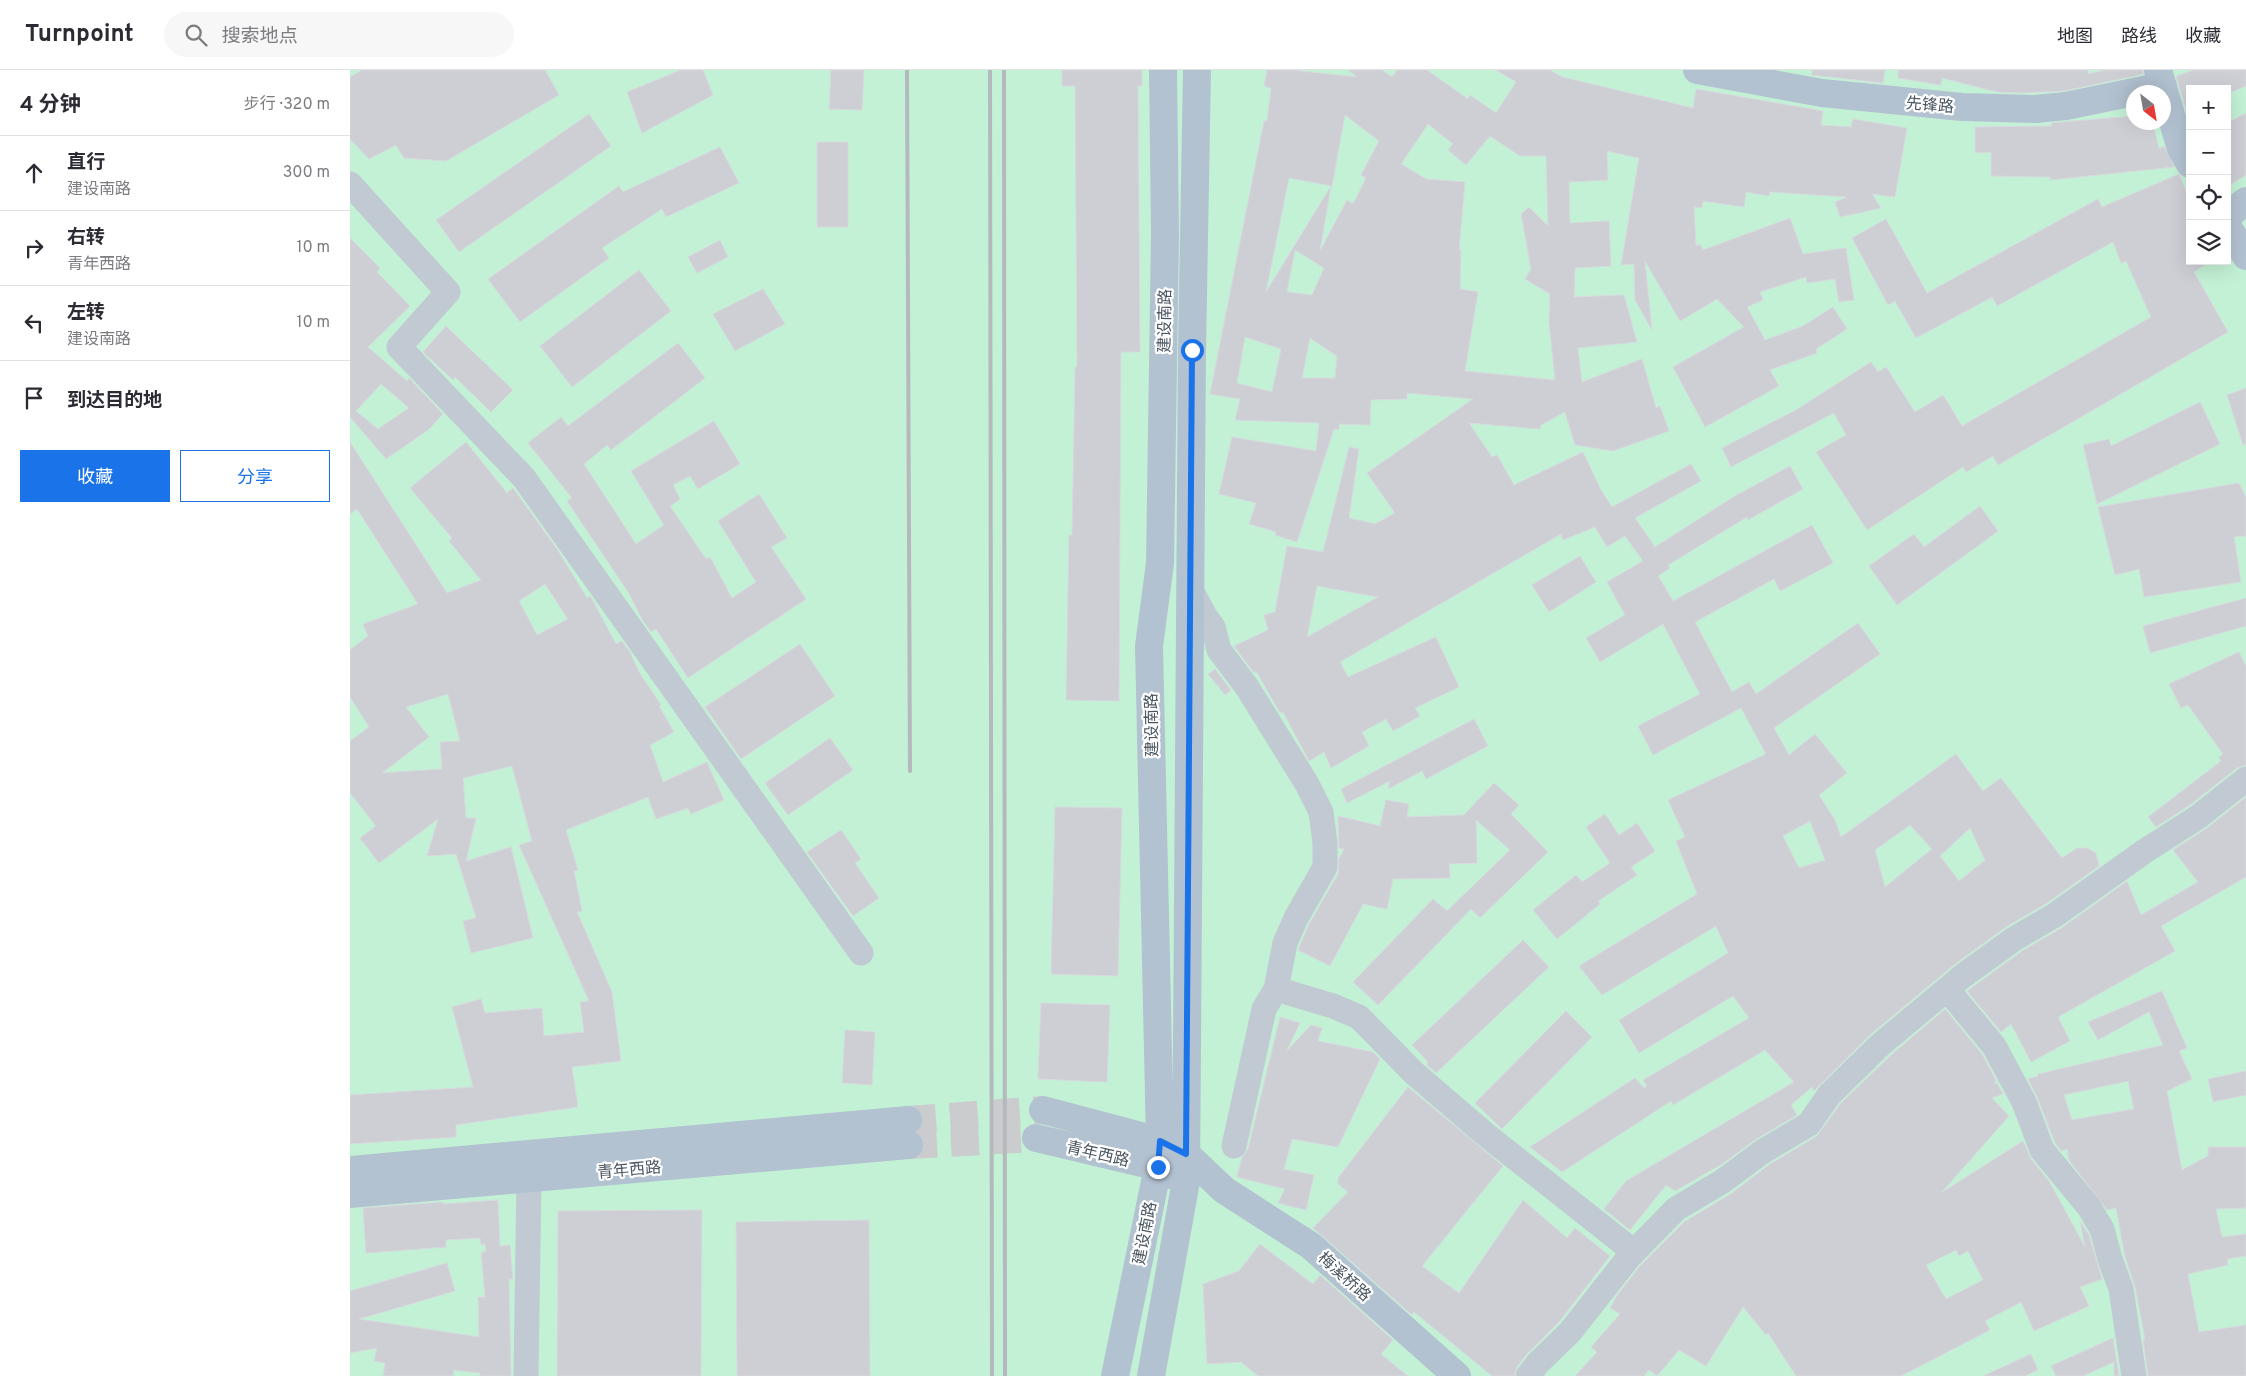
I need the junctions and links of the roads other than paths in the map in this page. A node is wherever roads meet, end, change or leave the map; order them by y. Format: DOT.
graph roads {
  1 [pos="1163,70"];
  2 [pos="1197,70"];
  3 [pos="1697,70"];
  4 [pos="2160,78"];
  5 [pos="2186,158"];
  6 [pos="350,184"];
  7 [pos="2246,201"];
  8 [pos="2231,213"];
  9 [pos="2231,232"];
  10 [pos="2246,256"];
  11 [pos="1191,590"];
  12 [pos="2246,779"];
  13 [pos="861,953"];
  14 [pos="1276,989"];
  15 [pos="1947,989"];
  16 [pos="1043,1110"];
  17 [pos="1036,1138"];
  18 [pos="1234,1146"];
  19 [pos="1159,1154"];
  20 [pos="1186,1154"];
  21 [pos="350,1170"];
  22 [pos="529,1178"];
  23 [pos="1186,1181"];
  24 [pos="1224,1190"];
  25 [pos="350,1194"];
  26 [pos="1634,1251"];
  27 [pos="526,1376"];
  28 [pos="1116,1376"];
  29 [pos="1151,1376"];
  30 [pos="1457,1376"];
  31 [pos="1528,1376"];
  32 [pos="2134,1376"];
  1 -- 19 [label="main road, 建设南路"];
  2 -- 11 [label="main road, 建设南路"];
  3 -- 4 [label="main road, 先锋路"];
  4 -- 5 [label="main road"];
  6 -- 13 [label="street"];
  7 -- 8 [label="main road"];
  9 -- 10 [label="main road"];
  11 -- 14 [label="street"];
  11 -- 20 [label="main road, 建设南路"];
  12 -- 15 [label="street"];
  14 -- 18 [label="street"];
  14 -- 26 [label="street"];
  15 -- 26 [label="street"];
  15 -- 32 [label="street"];
  16 -- 19 [label="main road, 青年西路"];
  17 -- 19 [label="main road, 青年西路"];
  19 -- 20 [label="main road, 青年西路"];
  19 -- 23 [label="main road, 青年西路"];
  19 -- 28 [label="main road, 建设南路"];
  20 -- 23 [label="main road, 建设南路"];
  20 -- 24 [label="main road, 青年西路"];
  21 -- 22 [label="main road, 青年西路"];
  22 -- 25 [label="main road, 青年西路"];
  22 -- 27 [label="street"];
  23 -- 24 [label="main road, 青年西路"];
  23 -- 29 [label="main road, 建设南路"];
  24 -- 30 [label="main road, 梅溪桥路"];
  26 -- 31 [label="street"];
}
